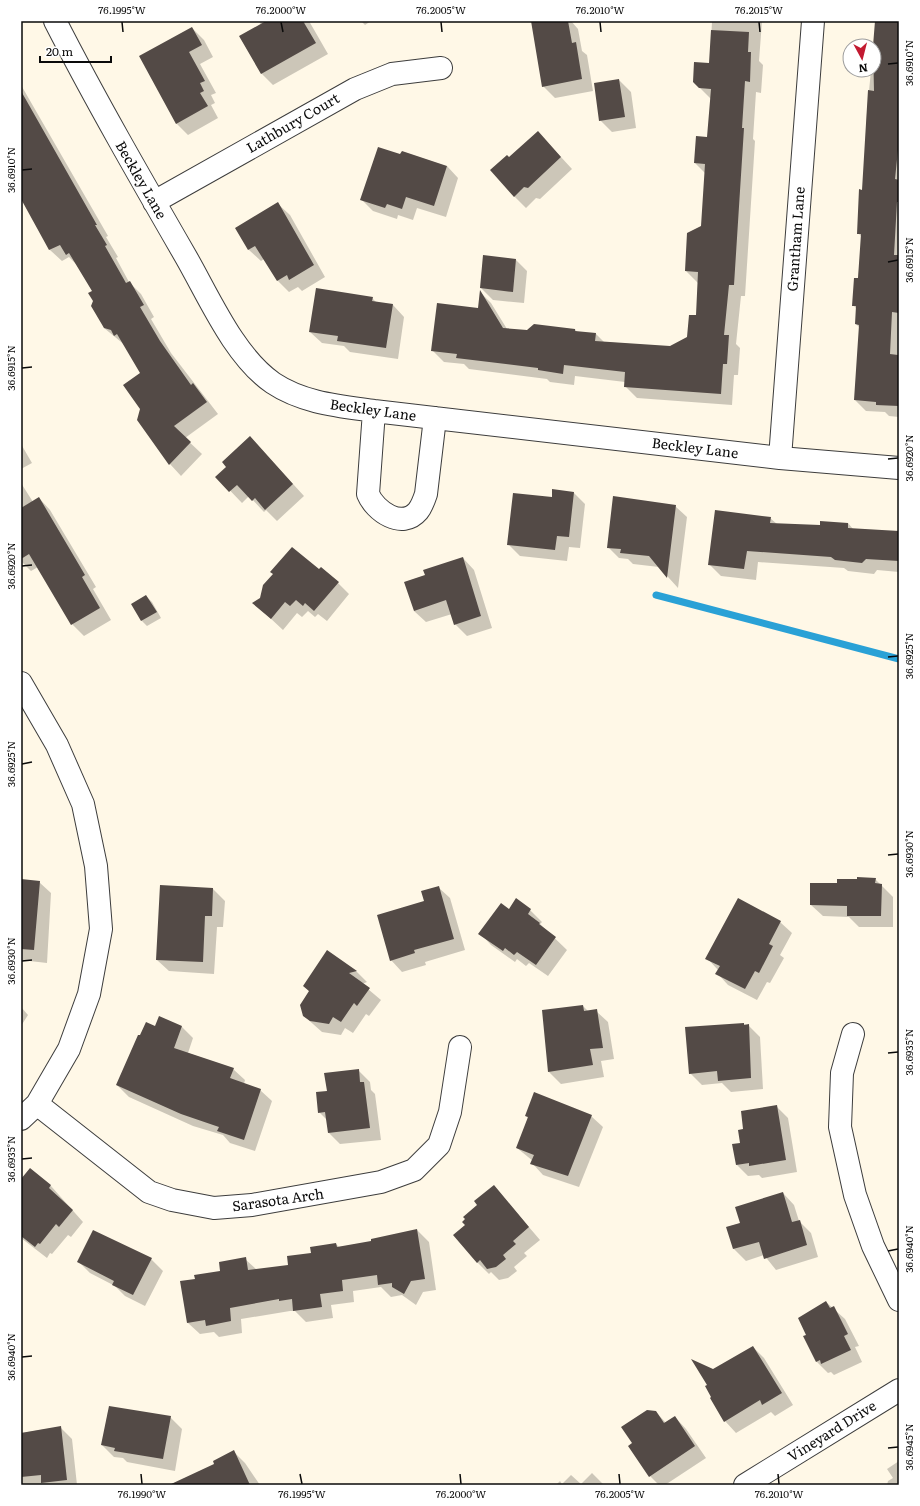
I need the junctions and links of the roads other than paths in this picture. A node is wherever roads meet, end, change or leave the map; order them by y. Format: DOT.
graph roads {
  1 [pos="55,21"];
  2 [pos="813,21"];
  3 [pos="441,68"];
  4 [pos="154,202"];
  5 [pos="374,411"];
  6 [pos="435,418"];
  7 [pos="780,458"];
  8 [pos="899,468"];
  9 [pos="21,683"];
  10 [pos="854,1034"];
  11 [pos="460,1047"];
  12 [pos="37,1104"];
  13 [pos="21,1119"];
  14 [pos="899,1300"];
  15 [pos="899,1390"];
  16 [pos="745,1485"];
  1 -- 4 [label="street, Beckley Lane"];
  2 -- 7 [label="street, Grantham Lane"];
  3 -- 4 [label="street, Lathbury Court"];
  4 -- 5 [label="street, Beckley Lane"];
  5 -- 6 [label="street, Beckley Lane"];
  5 -- 6 [label="street"];
  6 -- 7 [label="street, Beckley Lane"];
  7 -- 8 [label="street, Beckley Lane"];
  9 -- 12 [label="street"];
  10 -- 14 [label="street"];
  11 -- 12 [label="street, Sarasota Arch"];
  12 -- 13 [label="street"];
  15 -- 16 [label="street, Vineyard Drive"];
}
